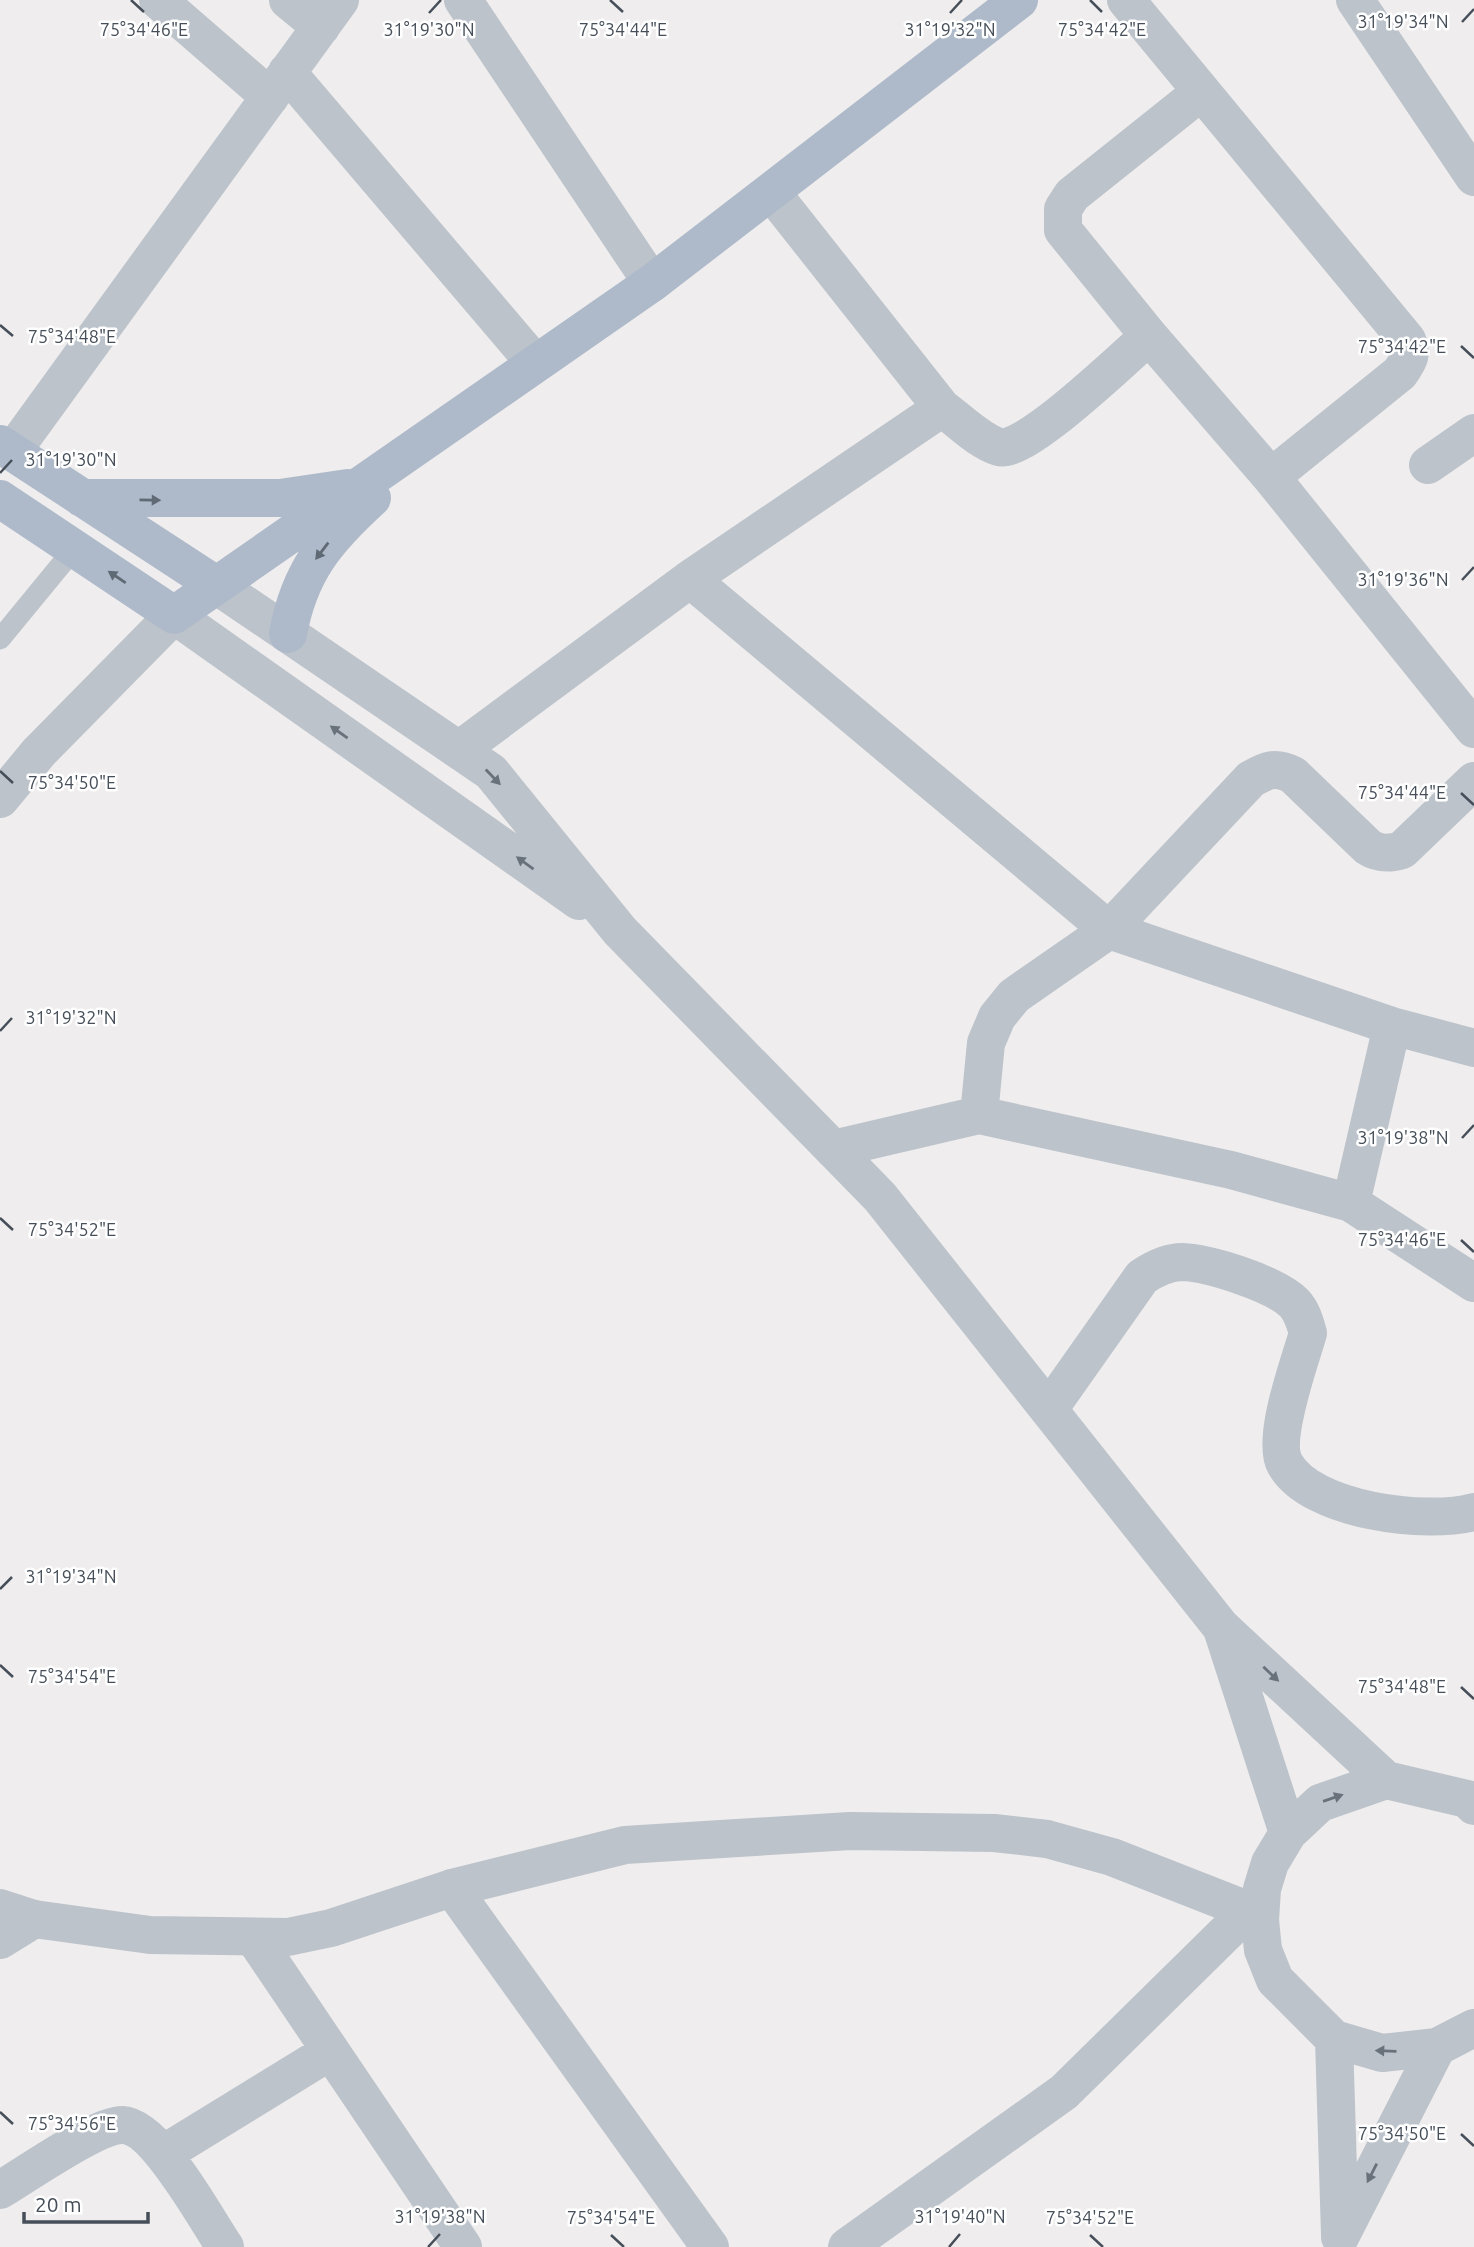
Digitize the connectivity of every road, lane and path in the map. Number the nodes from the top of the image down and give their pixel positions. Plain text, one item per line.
1 (158, 0) edge
2 (288, 0) edge
3 (463, 0) edge
4 (1019, 0) edge
5 (1126, 0) edge
6 (1355, 0) edge
7 (330, 13) edge
8 (279, 85) junction
9 (1200, 92) junction
10 (1474, 177) edge
11 (772, 194) junction
12 (652, 283) junction
13 (1149, 336) junction
14 (534, 363) junction
15 (942, 408) junction
16 (1474, 433) edge
17 (416, 446) junction
18 (6, 448) edge
19 (1428, 465) dead end
20 (1271, 477) junction
21 (356, 487) junction
22 (82, 498) junction
23 (0, 499) edge
24 (74, 549) junction
25 (690, 579) junction
26 (216, 585) junction
27 (174, 615) junction
28 (288, 634) junction
29 (0, 639) edge
30 (1474, 729) edge
31 (459, 750) junction
32 (1474, 781) edge
33 (0, 799) edge
34 (1109, 930) junction
35 (620, 931) junction
36 (1392, 1026) junction
37 (1474, 1048) edge
38 (979, 1115) junction
39 (833, 1149) junction
40 (1351, 1203) junction
41 (1474, 1283) edge
42 (1049, 1409) junction
43 (1474, 1512) edge
44 (1221, 1627) junction
45 (1386, 1780) junction
46 (1474, 1806) edge
47 (1288, 1833) junction
48 (452, 1888) junction
49 (1254, 1913) junction
50 (17, 1914) edge
51 (255, 1939) junction
52 (0, 1940) edge
53 (1474, 2028) edge
54 (1334, 2039) junction
55 (1437, 2047) junction
56 (329, 2052) junction
57 (163, 2154) junction
58 (0, 2190) edge
59 (1340, 2242) edge
60 (707, 2246) edge
61 (225, 2247) edge
62 (463, 2247) edge
63 (847, 2247) edge

1 - 8 street
2 - 7 street
3 - 12 street
4 - 11 main road
5 - 9 street
6 - 10 street
7 - 8 street
8 - 14 street
8 - 18 street
9 - 13 street
9 - 20 street
11 - 12 main road
11 - 15 street
12 - 14 main road
13 - 15 street
13 - 20 street
14 - 17 main road
15 - 25 street
16 - 19 street
17 - 21 main road
17 -> 28 main road
18 - 22 main road
20 - 30 street
22 -> 21 main road
21 - 26 main road
22 - 26 main road
23 - 24 main road
27 -> 24 main road
24 - 29 lane
25 - 31 street
25 - 34 street
26 - 27 main road
26 - 28 street
27 - 33 street
35 -> 27 street
28 - 31 street
31 -> 35 street
32 - 34 street
34 - 36 street
34 - 38 street
35 - 39 street
36 - 37 street
36 - 40 street
38 - 39 street
38 - 40 street
39 - 42 street
40 - 41 street
42 - 43 street
42 - 44 street
44 -> 45 street
44 - 47 street
45 - 46 street
47 -> 45 street
47 - 49 street
48 - 49 street
48 - 51 street
48 - 60 street
49 - 54 street
49 - 63 street
50 - 51 street
50 - 52 street
51 - 56 street
53 - 55 street
55 -> 54 street
54 - 59 street
55 -> 59 street
56 - 57 street
56 - 62 street
57 - 58 street
57 - 61 street

